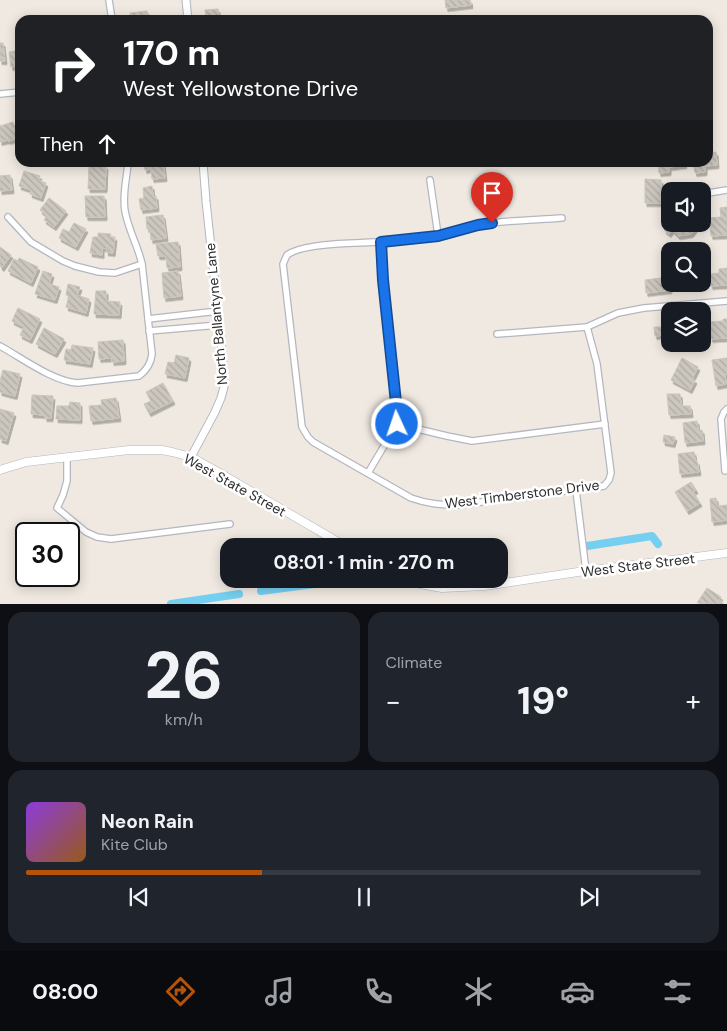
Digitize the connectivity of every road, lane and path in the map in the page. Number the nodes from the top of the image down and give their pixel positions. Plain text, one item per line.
1 (109, 0) edge
2 (186, 0) edge
3 (111, 15) edge
4 (188, 15) edge
5 (15, 92) edge
6 (0, 94) edge
7 (127, 167) edge
8 (203, 167) edge
9 (430, 180) dead end
10 (727, 190) edge
11 (711, 193) edge
12 (8, 218) dead end
13 (562, 218) dead end
14 (438, 236) junction
15 (381, 242) junction
16 (142, 264) junction
17 (727, 301) edge
18 (218, 311) junction
19 (148, 318) junction
20 (219, 325) junction
21 (587, 327) junction
22 (149, 331) junction
23 (497, 334) dead end
24 (0, 346) edge
25 (727, 409) edge
26 (397, 424) junction
27 (605, 424) junction
28 (67, 457) junction
29 (191, 457) junction
30 (0, 470) edge
31 (725, 471) dead end
32 (368, 473) junction
33 (576, 490) junction
34 (230, 524) dead end
35 (332, 538) edge
36 (727, 553) edge
37 (586, 572) junction
38 (508, 583) edge

1 - 3 street
2 - 4 street
5 - 6 street
7 - 16 street
8 - 18 street, North Ballantyne Lane
9 - 14 street
10 - 11 street
12 - 16 street
13 - 14 street
14 - 15 street
15 - 26 street
15 - 32 street, West Timberstone Drive
16 - 19 street
17 - 21 street
18 - 19 street
18 - 20 street, North Ballantyne Lane
19 - 22 street
20 - 22 street
20 - 29 street, North Ballantyne Lane
21 - 23 street
21 - 27 street
22 - 24 street
25 - 31 street
26 - 27 street
26 - 32 street
27 - 33 street, West Timberstone Drive
28 - 29 main road, West State Street
28 - 30 main road, West State Street
28 - 34 street
29 - 35 main road, West State Street
32 - 33 street, West Timberstone Drive
33 - 37 street
36 - 37 main road, West State Street
37 - 38 main road, West State Street

